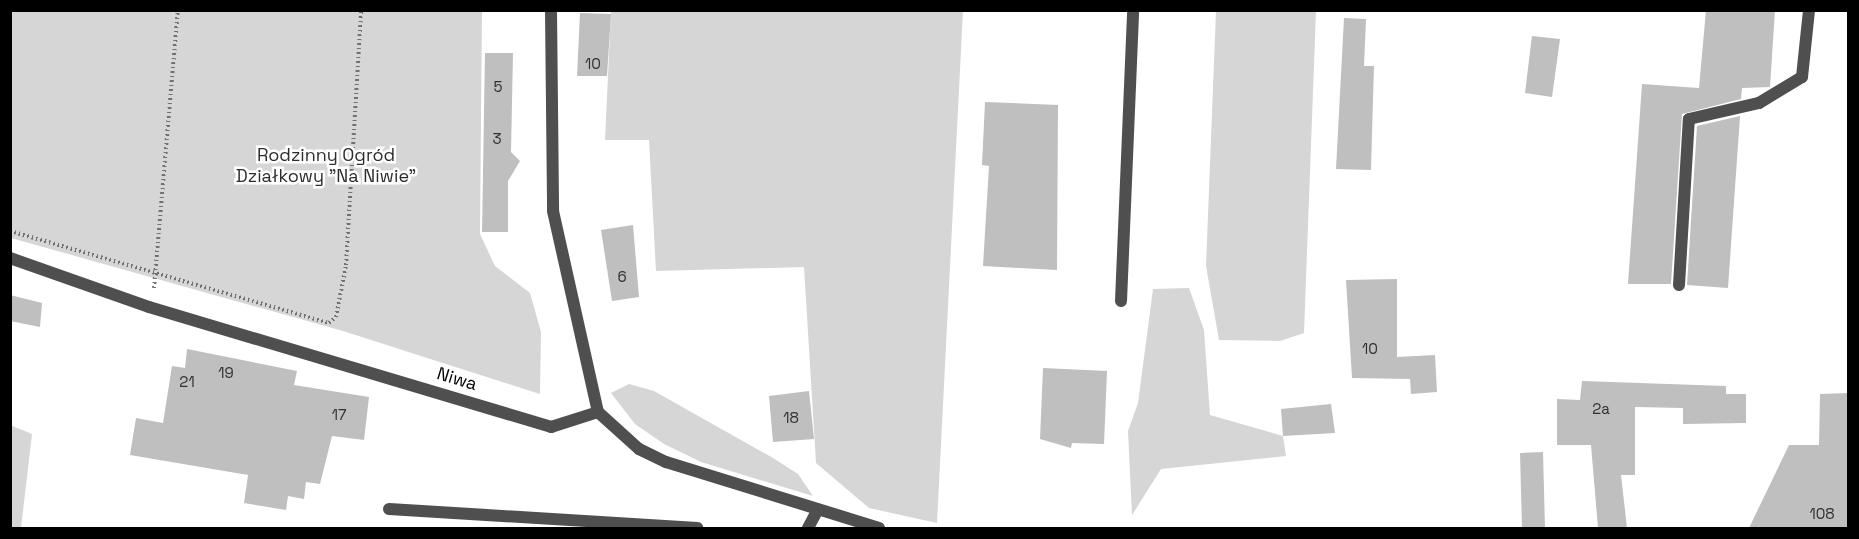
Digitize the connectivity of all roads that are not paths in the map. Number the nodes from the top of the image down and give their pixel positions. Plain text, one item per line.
1 (551, 10) edge
2 (1133, 10) edge
3 (1809, 10) edge
4 (10, 258) edge
5 (1679, 285) dead end
6 (1121, 301) dead end
7 (598, 412) junction
8 (389, 509) dead end
9 (818, 509) junction
10 (697, 528) edge
11 (808, 528) edge
12 (879, 528) edge

1 - 7 street
2 - 6 street
3 - 5 street
4 - 7 street, Niwa
7 - 9 street
8 - 10 street
9 - 11 street
9 - 12 street

